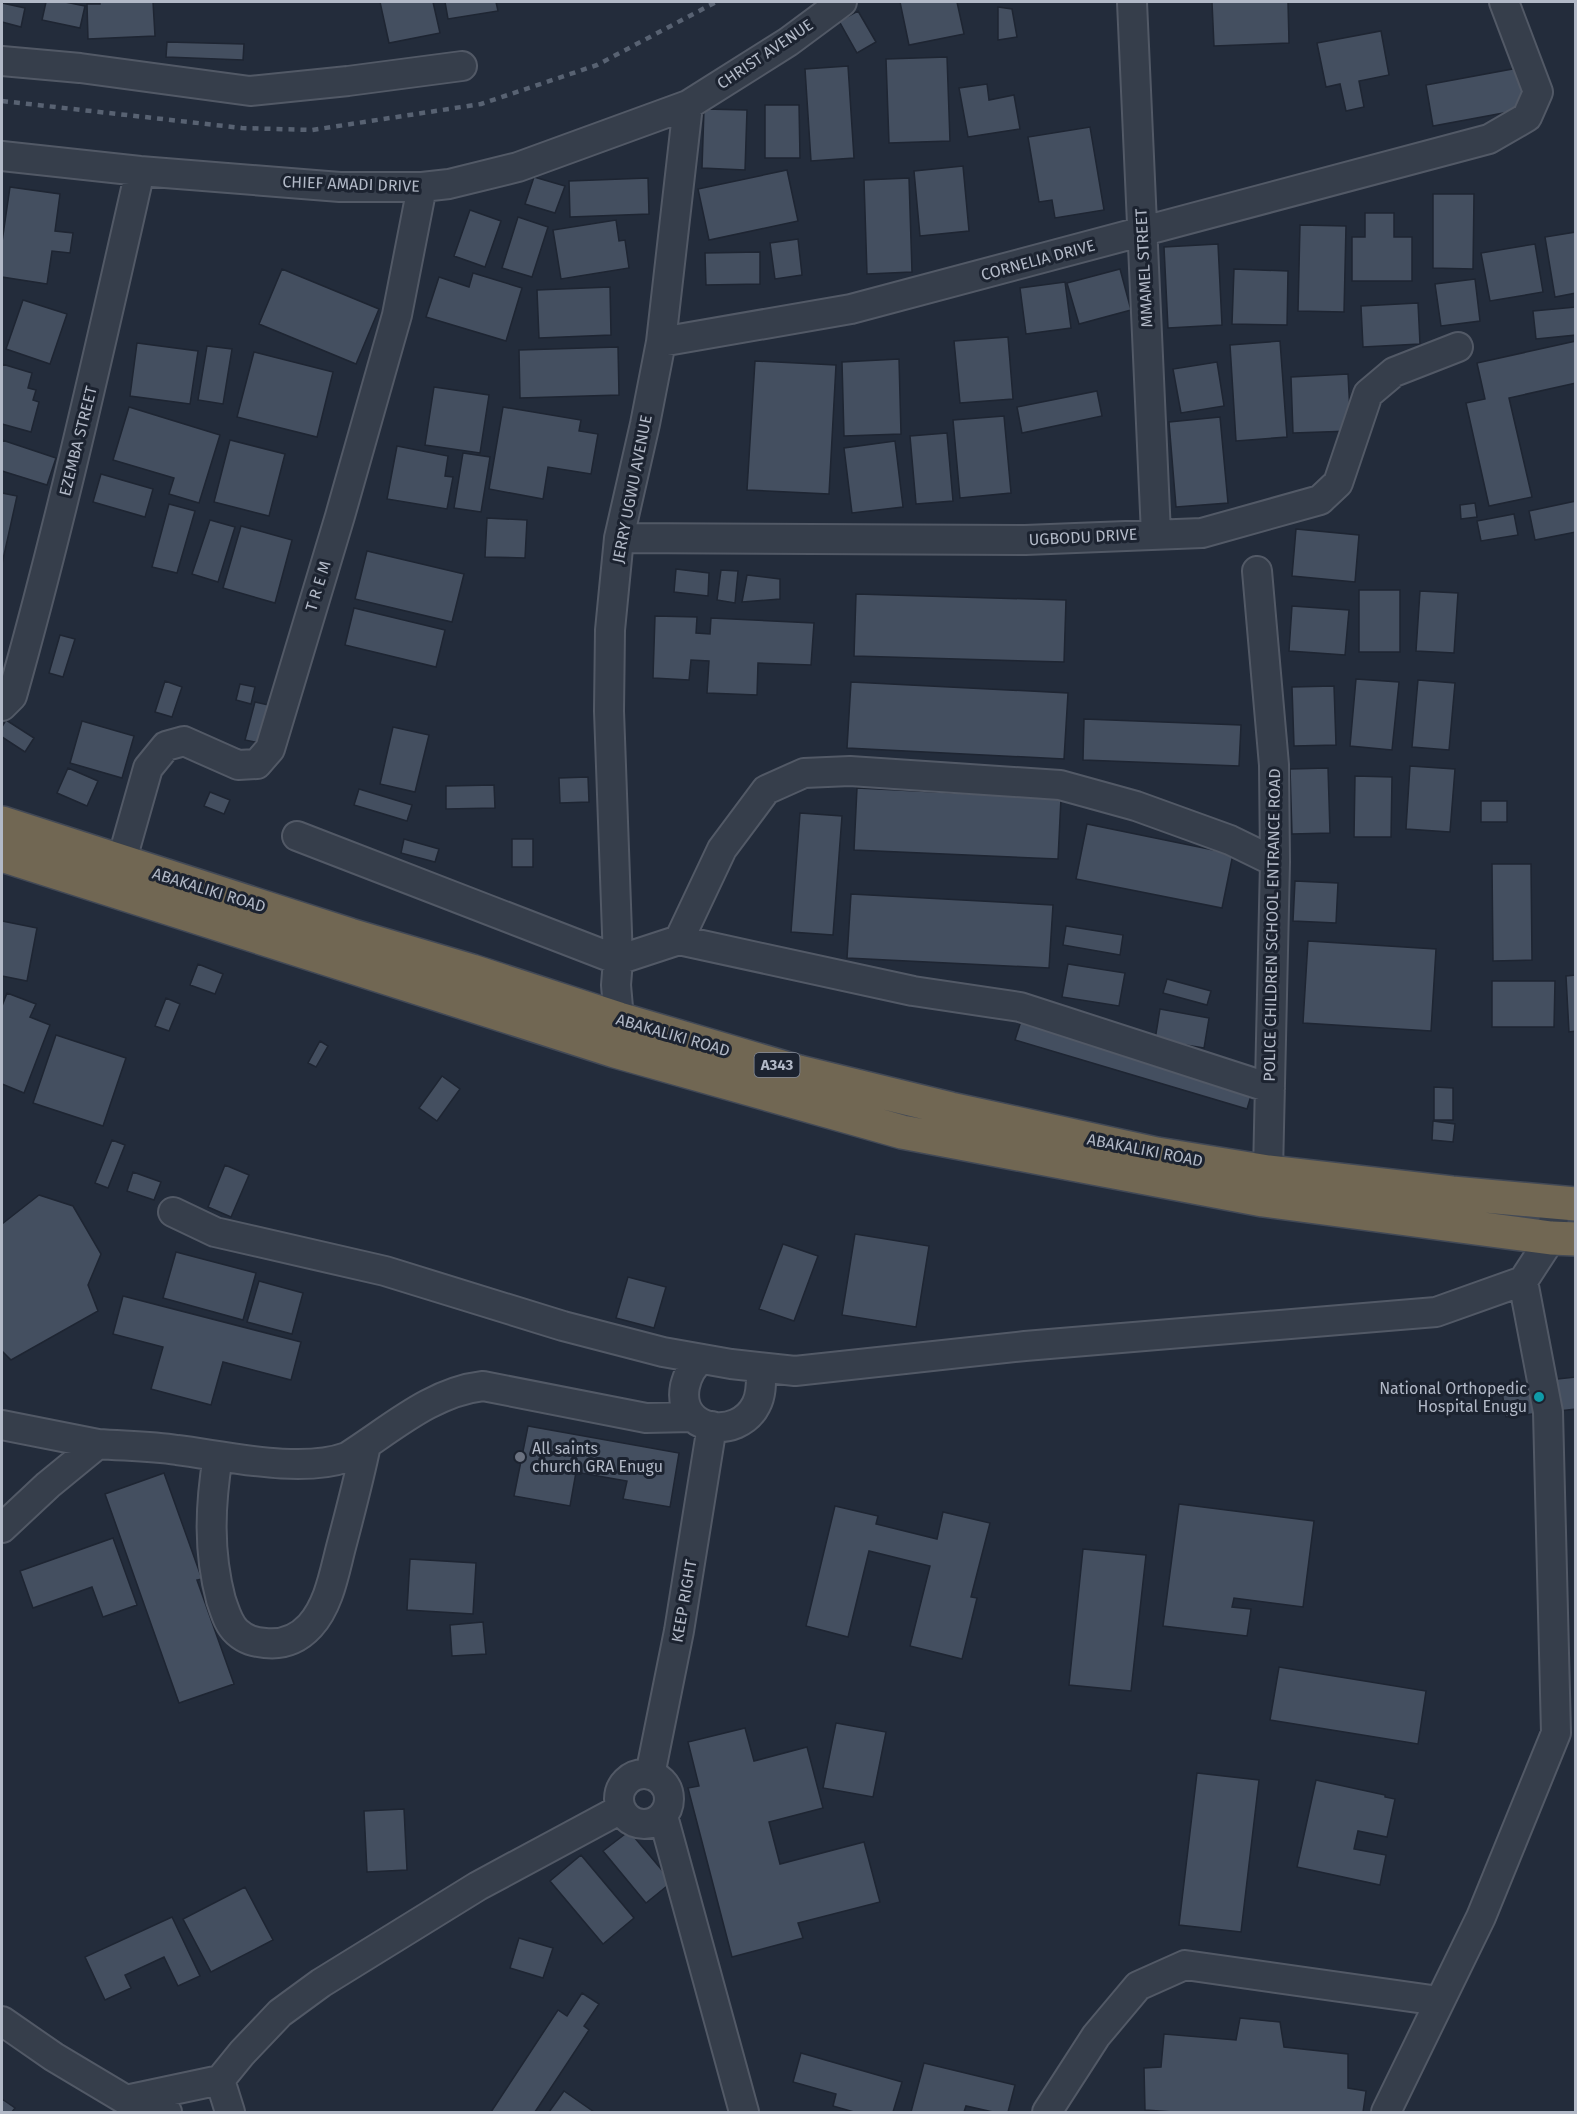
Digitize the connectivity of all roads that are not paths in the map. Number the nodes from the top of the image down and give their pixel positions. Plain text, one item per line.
1 (842, 2) edge
2 (1132, 2) edge
3 (1504, 2) edge
4 (2, 61) edge
5 (462, 66) dead end
6 (688, 105) junction
7 (2, 156) edge
8 (140, 171) junction
9 (422, 187) junction
10 (1142, 232) junction
11 (661, 342) junction
12 (1458, 347) dead end
13 (1156, 534) junction
14 (619, 538) junction
15 (1257, 571) dead end
16 (2, 706) edge
17 (2, 823) edge
18 (297, 836) dead end
19 (2, 855) edge
20 (1275, 862) junction
21 (121, 863) junction
22 (679, 940) junction
23 (618, 960) junction
24 (619, 1019) junction
25 (1270, 1088) junction
26 (1268, 1172) junction
27 (1566, 1203) edge
28 (173, 1212) dead end
29 (1563, 1239) edge
30 (1523, 1281) junction
31 (701, 1359) junction
32 (761, 1368) junction
33 (702, 1422) junction
34 (2, 1425) edge
35 (98, 1444) junction
36 (366, 1445) junction
37 (218, 1456) junction
38 (2, 1528) edge
39 (650, 1775) junction
40 (621, 1809) junction
41 (663, 1816) junction
42 (1439, 2001) junction
43 (2, 2021) edge
44 (220, 2080) junction
45 (126, 2100) junction
46 (167, 2112) edge
47 (230, 2112) edge
48 (744, 2112) edge
49 (1047, 2112) edge
50 (1386, 2112) edge

1 - 6 street, CHRIST AVENUE
2 - 10 street, MMAMEL STREET
3 - 10 street, CORNELIA DRIVE
4 - 5 street
6 - 9 street, CHIEF AMADI DRIVE
6 - 11 street, JERRY UGWU AVENUE
7 - 8 street, CHIEF AMADI DRIVE
8 - 9 street, CHIEF AMADI DRIVE
8 - 16 street, EZEMBA STREET
9 - 21 street, T R E M
10 - 11 street, CORNELIA DRIVE
10 - 13 street, MMAMEL STREET
11 - 14 street, JERRY UGWU AVENUE
12 - 13 street, UGBODU DRIVE
13 - 14 street, UGBODU DRIVE
14 - 23 street, JERRY UGWU AVENUE
15 - 20 street, POLICE CHILDREN SCHOOL ENTRANCE ROAD
17 - 21 highway, ABAKALIKI ROAD / A343
18 - 23 street
19 - 29 highway, ABAKALIKI ROAD / A343
20 - 22 street
20 - 25 street, POLICE CHILDREN SCHOOL ENTRANCE ROAD
21 - 24 highway, ABAKALIKI ROAD / A343
22 - 23 street
22 - 25 street
23 - 24 street, JERRY UGWU AVENUE
24 - 26 highway, ABAKALIKI ROAD / A343
25 - 26 street, POLICE CHILDREN SCHOOL ENTRANCE ROAD
26 - 27 highway, ABAKALIKI ROAD / A343
27 - 29 street
28 - 31 street
29 - 30 street
30 - 32 street
30 - 42 street
31 - 32 street
31 - 33 street
32 - 33 street
33 - 36 street
33 - 39 street, KEEP RIGHT
34 - 35 street
35 - 37 street
35 - 38 street
36 - 37 street
36 - 37 street
39 - 40 street
39 - 41 street
40 - 41 street
40 - 44 street
41 - 48 street
42 - 49 street
42 - 50 street
43 - 45 street
44 - 45 street
44 - 47 street
45 - 46 street

